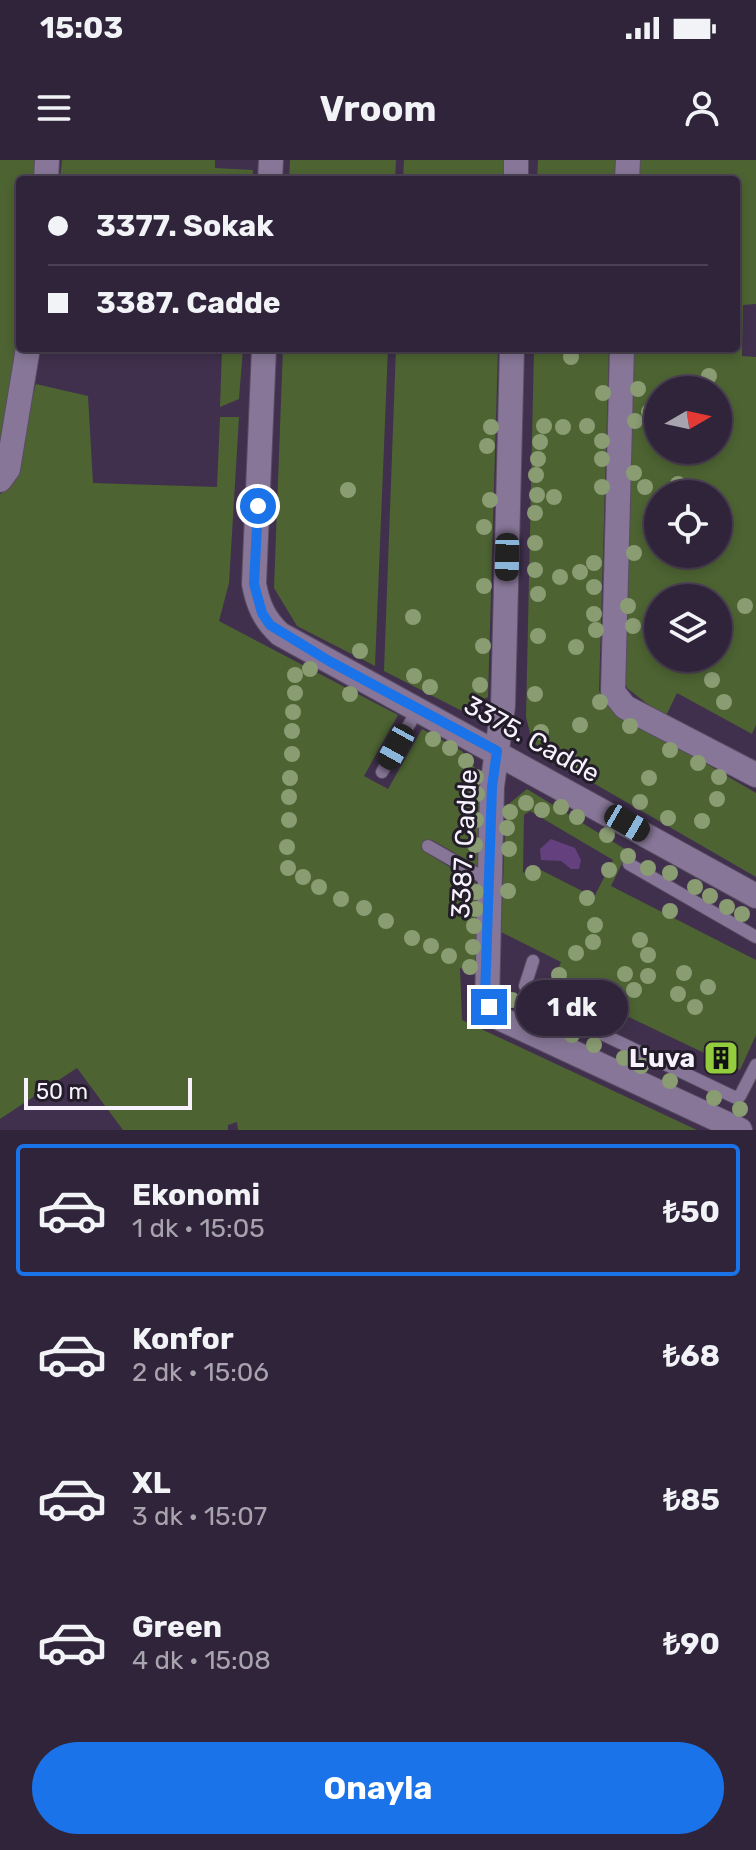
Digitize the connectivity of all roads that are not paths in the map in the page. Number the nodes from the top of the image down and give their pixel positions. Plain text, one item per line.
1 (27, 352) edge
2 (264, 352) edge
3 (512, 352) edge
4 (622, 352) edge
5 (0, 480) edge
6 (418, 709) junction
7 (497, 751) junction
8 (755, 771) edge
9 (382, 772) dead end
10 (428, 846) dead end
11 (629, 864) dead end
12 (489, 881) junction
13 (756, 896) edge
14 (756, 937) edge
15 (533, 961) dead end
16 (756, 1065) edge
17 (740, 1130) edge

1 - 5 street
2 - 6 street, 3375. Cadde
3 - 7 street, 3387. Cadde
4 - 8 street
6 - 7 street, 3375. Cadde
6 - 9 lane
7 - 12 street, 3387. Cadde
7 - 13 street, 3375. Cadde
10 - 12 lane
11 - 14 lane
12 - 17 street, 3387. Cadde
15 - 16 lane

